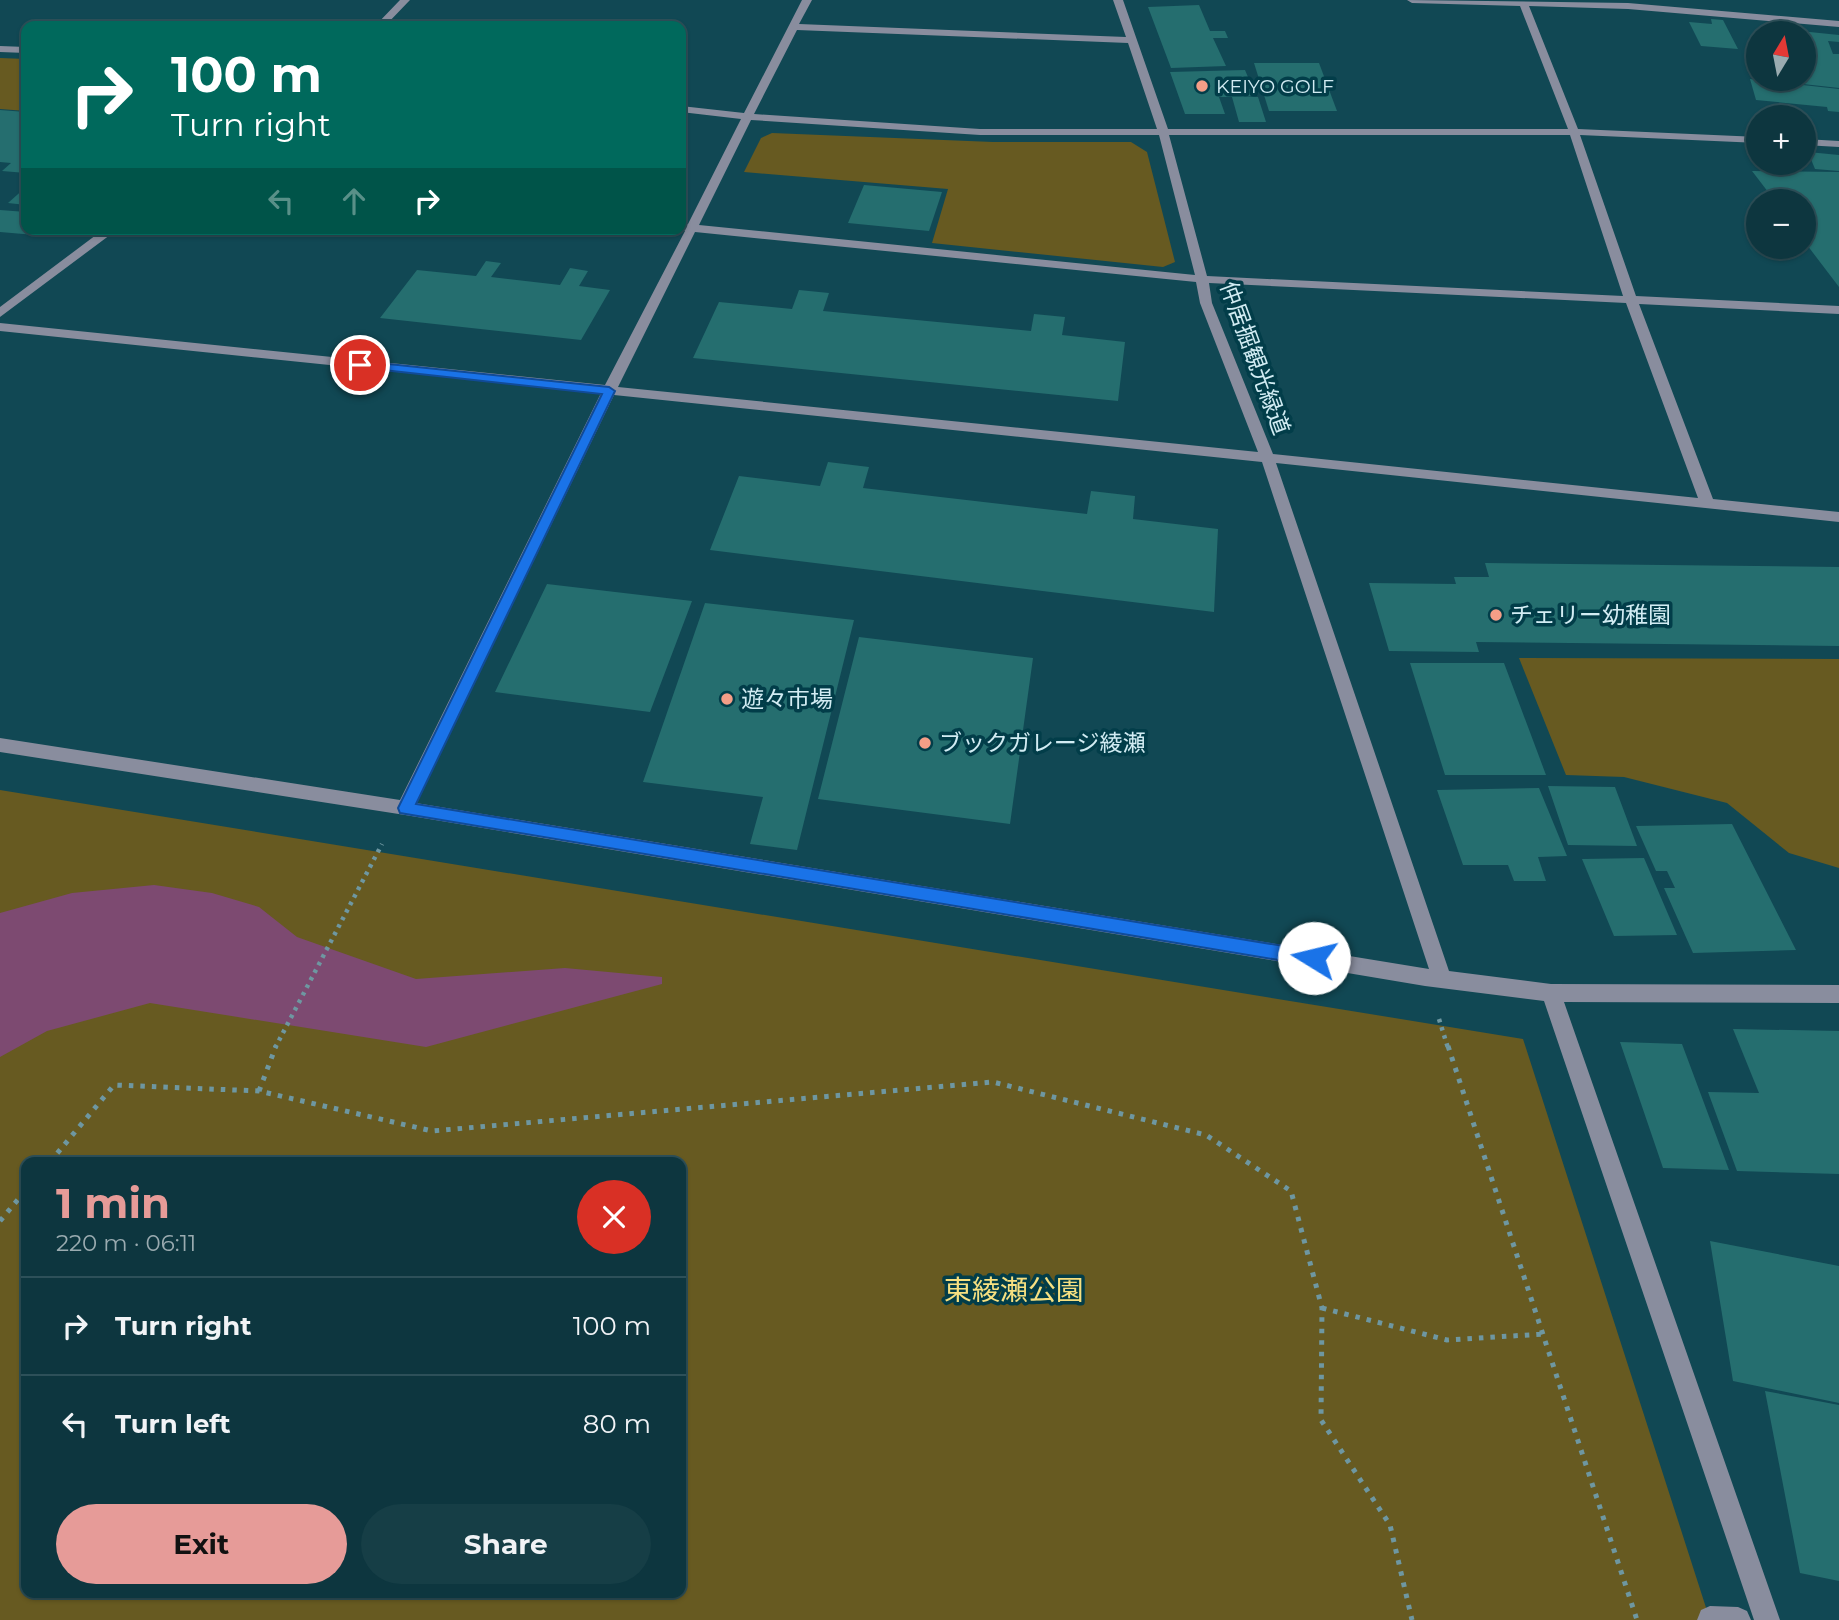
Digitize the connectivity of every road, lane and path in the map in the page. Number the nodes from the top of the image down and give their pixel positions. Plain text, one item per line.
1 (405, 0) edge
2 (807, 0) edge
3 (1118, 0) edge
4 (1412, 0) edge
5 (1523, 2) edge
6 (385, 21) edge
7 (1839, 24) edge
8 (793, 27) junction
9 (1131, 40) junction
10 (0, 49) edge
11 (21, 50) edge
12 (686, 110) edge
13 (749, 117) junction
14 (1163, 131) junction
15 (1574, 132) junction
16 (1746, 139) edge
17 (1816, 143) edge
18 (1839, 144) edge
19 (687, 228) edge
20 (104, 235) edge
21 (684, 235) edge
22 (1202, 279) junction
23 (1631, 300) junction
24 (1839, 310) edge
25 (0, 313) edge
26 (0, 327) edge
27 (609, 391) junction
28 (1268, 459) junction
29 (1708, 505) junction
30 (1839, 517) edge
31 (0, 745) edge
32 (405, 808) junction
33 (386, 836) dead end
34 (1441, 977) junction
35 (1551, 993) junction
36 (1839, 994) edge
37 (1436, 1012) dead end
38 (259, 1090) junction
39 (54, 1157) edge
40 (21, 1196) edge
41 (0, 1221) edge
42 (1322, 1308) junction
43 (1544, 1334) junction
44 (1710, 1619) edge
45 (1412, 1620) edge
46 (1637, 1620) edge
47 (1738, 1620) edge
48 (1767, 1620) edge

1 - 6 street
2 - 8 street
3 - 9 street
4 - 5 street
5 - 7 street
5 - 15 street
8 - 9 street
8 - 13 street
9 - 14 street
10 - 11 street
12 - 13 street
13 - 14 street
13 - 19 street
14 - 15 street
14 - 22 street
15 - 16 street
15 - 23 street
17 - 18 street
19 - 22 street
20 - 25 street
21 - 27 street
22 - 23 street, 仲居掘観光緑道
22 - 28 street, 仲居掘観光緑道
23 - 24 street, 仲居掘観光緑道
23 - 29 street
26 - 27 street
27 - 28 street
27 - 32 street
28 - 29 street
28 - 34 street, 仲居掘観光緑道
29 - 30 street
31 - 32 street
32 - 34 street
33 - 38 path
34 - 35 street
35 - 36 street
35 - 48 street
37 - 43 path
38 - 39 path
38 - 42 path
40 - 41 path
42 - 43 path
42 - 45 path
43 - 46 path
44 - 47 street

